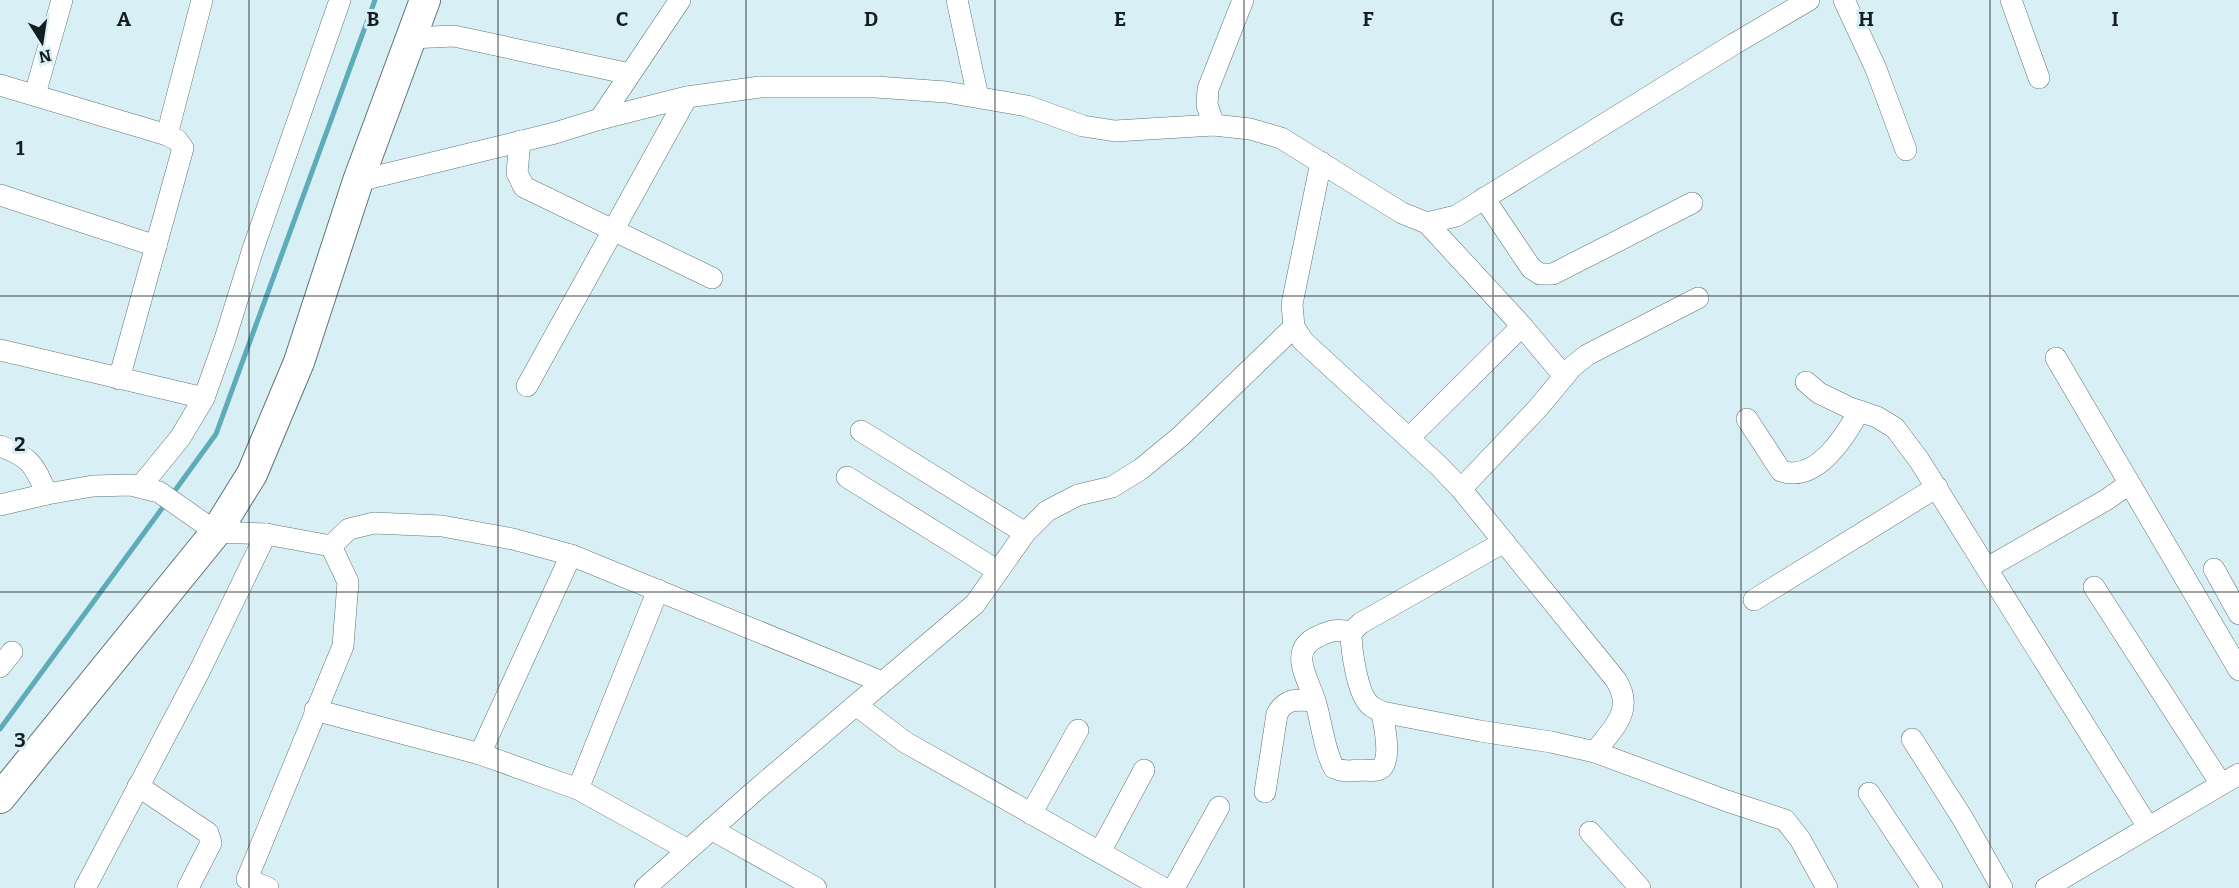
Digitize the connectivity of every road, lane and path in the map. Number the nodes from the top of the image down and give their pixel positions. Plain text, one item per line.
1 (62, 0) edge
2 (202, 0) edge
3 (340, 0) edge
4 (425, 0) edge
5 (680, 0) edge
6 (957, 0) edge
7 (1243, 0) edge
8 (1809, 0) edge
9 (1844, 0) edge
10 (2011, 0) edge
11 (410, 38) junction
12 (630, 74) junction
13 (2039, 78) dead end
14 (0, 85) edge
15 (34, 94) junction
16 (687, 97) junction
17 (978, 97) junction
18 (600, 119) junction
19 (1214, 125) junction
20 (167, 135) junction
21 (520, 141) junction
22 (1906, 150) dead end
23 (1321, 162) junction
24 (358, 181) junction
25 (0, 195) edge
26 (1484, 198) junction
27 (1692, 203) dead end
28 (1427, 223) junction
29 (614, 229) junction
30 (156, 246) junction
31 (712, 278) dead end
32 (1698, 298) dead end
33 (1521, 326) junction
34 (1294, 327) junction
35 (0, 351) edge
36 (2056, 358) dead end
37 (1564, 376) junction
38 (119, 379) junction
39 (1806, 382) dead end
40 (527, 386) dead end
41 (204, 398) junction
42 (1858, 411) junction
43 (1747, 418) dead end
44 (861, 431) dead end
45 (1409, 438) junction
46 (0, 446) edge
47 (847, 477) dead end
48 (2129, 484) junction
49 (1936, 487) junction
50 (149, 490) junction
51 (1465, 493) junction
52 (47, 494) junction
53 (0, 505) edge
54 (212, 529) junction
55 (1025, 533) junction
56 (266, 534) junction
57 (1504, 542) junction
58 (331, 546) junction
59 (571, 555) junction
60 (1987, 568) junction
61 (2214, 569) dead end
62 (998, 572) junction
63 (2094, 586) dead end
64 (658, 590) junction
65 (1754, 600) dead end
66 (2239, 614) edge
67 (1351, 632) junction
68 (2239, 670) edge
69 (882, 682) junction
70 (1315, 701) junction
71 (856, 705) junction
72 (315, 710) junction
73 (1382, 712) junction
74 (1078, 730) dead end
75 (1912, 739) dead end
76 (1595, 752) junction
77 (480, 754) junction
78 (1144, 770) dead end
79 (2239, 774) edge
80 (2221, 784) junction
81 (138, 786) junction
82 (578, 789) junction
83 (1265, 792) dead end
84 (1869, 793) dead end
85 (0, 798) edge
86 (1218, 807) dead end
87 (1031, 814) junction
88 (2148, 828) junction
89 (711, 829) junction
90 (1590, 832) dead end
91 (688, 850) junction
92 (1100, 852) junction
93 (245, 884) edge
94 (659, 884) edge
95 (85, 888) edge
96 (188, 888) edge
97 (268, 888) edge
98 (816, 888) edge
99 (1164, 888) edge
100 (1174, 888) edge
101 (1640, 888) edge
102 (1827, 888) edge
103 (1932, 888) edge
104 (2002, 888) edge
105 (2046, 888) edge

1 - 15 street
2 - 20 street
3 - 41 street
4 - 11 street
5 - 12 street
6 - 17 street
7 - 19 street
8 - 26 street
9 - 22 street
10 - 13 street
11 - 12 street
11 - 24 street
12 - 18 street
14 - 15 street
15 - 20 street
16 - 17 street
16 - 18 street
16 - 29 street
17 - 19 street
18 - 21 street
19 - 23 street
20 - 30 street
21 - 24 street
21 - 29 street
23 - 28 street
23 - 34 street
24 - 54 street
25 - 30 street
26 - 27 street
26 - 28 street
28 - 33 street
29 - 31 street
29 - 40 street
30 - 38 street
32 - 37 street
33 - 37 street
33 - 45 street
34 - 45 street
34 - 55 street
35 - 38 street
36 - 48 street
37 - 51 street
38 - 41 street
39 - 42 street
41 - 50 street
42 - 43 street
42 - 49 street
44 - 55 street
45 - 51 street
46 - 52 street
47 - 62 street
48 - 60 street
48 - 68 street
49 - 60 street
49 - 65 street
50 - 52 street
50 - 54 street
51 - 57 street
52 - 53 street
54 - 56 street
54 - 85 street
55 - 62 street
56 - 58 street
56 - 81 street
57 - 67 street
57 - 76 street
58 - 59 street
58 - 72 street
59 - 64 street
59 - 77 street
60 - 88 street
61 - 66 street
62 - 69 street
63 - 80 street
64 - 69 street
64 - 82 street
67 - 70 street
67 - 73 street
69 - 71 street
70 - 73 street
70 - 83 street
71 - 87 street
71 - 89 street
72 - 77 street
72 - 93 street
73 - 76 street
74 - 87 street
75 - 104 street
76 - 102 street
77 - 82 street
78 - 92 street
79 - 80 street
80 - 88 street
81 - 95 street
81 - 96 street
82 - 91 street
84 - 103 street
86 - 100 street
87 - 92 street
88 - 105 street
89 - 91 street
89 - 98 street
90 - 101 street
91 - 94 street
92 - 99 street
93 - 97 street

